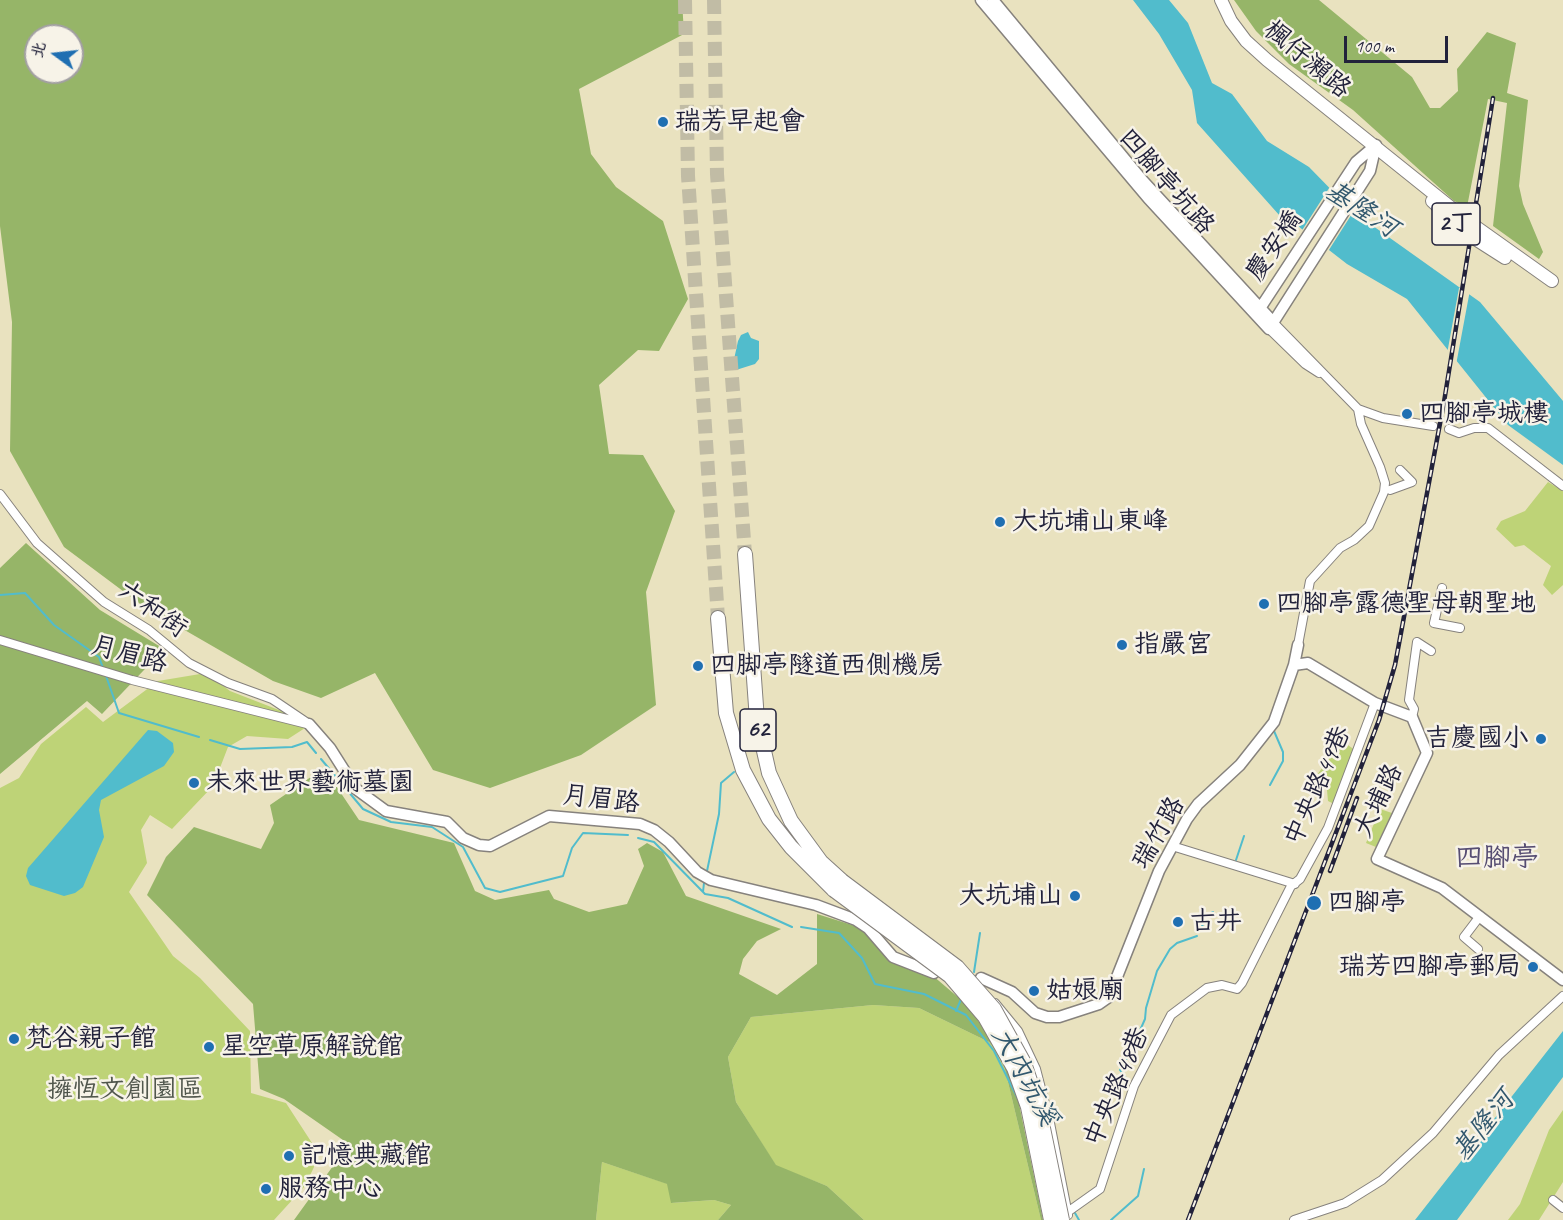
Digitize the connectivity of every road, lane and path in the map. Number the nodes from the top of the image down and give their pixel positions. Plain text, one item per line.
1 (981, 0) edge
2 (993, 0) edge
3 (1221, 0) edge
4 (1376, 145) junction
5 (1558, 283) edge
6 (1258, 312) junction
7 (1272, 326) junction
8 (1358, 409) junction
9 (1432, 426) tunnel mouth
10 (1449, 429) tunnel mouth
11 (1400, 470) dead end
12 (1563, 486) edge
13 (1390, 490) dead end
14 (0, 494) edge
15 (745, 554) tunnel mouth
16 (1442, 588) dead end
17 (718, 618) tunnel mouth
18 (1460, 628) dead end
19 (0, 640) edge
20 (1298, 645) junction
21 (1431, 651) dead end
22 (1308, 663) junction
23 (1294, 665) junction
24 (1379, 705) junction
25 (1412, 717) junction
26 (309, 724) junction
27 (1172, 846) junction
28 (1295, 884) junction
29 (838, 885) junction
30 (1480, 916) junction
31 (1478, 949) dead end
32 (934, 973) dead end
33 (976, 978) joint
34 (1563, 981) edge
35 (1563, 996) edge
36 (1553, 1200) dead end
37 (1563, 1208) edge
38 (1066, 1217) edge
39 (1051, 1220) edge
40 (1294, 1220) edge

1 - 6 street, 四腳亭坑路
2 - 6 street, 四腳亭坑路
3 - 4 main road, 楓仔瀨路 / 2丁
4 - 5 main road, 楓仔瀨路 / 2丁
4 - 6 street, 慶安橋
4 - 7 street, 慶安橋
6 - 7 street, 四腳亭坑路
7 - 8 street, 四腳亭坑路
8 - 9 street
8 - 20 street, 瑞竹路
10 - 12 street
11 - 13 street
14 - 26 street, 六和街
15 - 29 highway, 62
16 - 18 street
17 - 29 highway, 62
19 - 26 street, 月眉路
20 - 22 street
20 - 23 street, 瑞竹路
21 - 25 street
22 - 23 street
22 - 24 street
23 - 27 street, 瑞竹路
24 - 25 street
24 - 28 street, 中央路49巷
25 - 30 street, 大埔路
26 - 32 street, 月眉路
27 - 28 street
27 - 33 street, 瑞竹路
28 - 38 street, 中央路48巷
29 - 38 highway, 62, bridge
29 - 39 highway, 62, bridge
30 - 31 street
30 - 34 street, 大埔路
33 - 38 street
35 - 40 street
36 - 37 street

